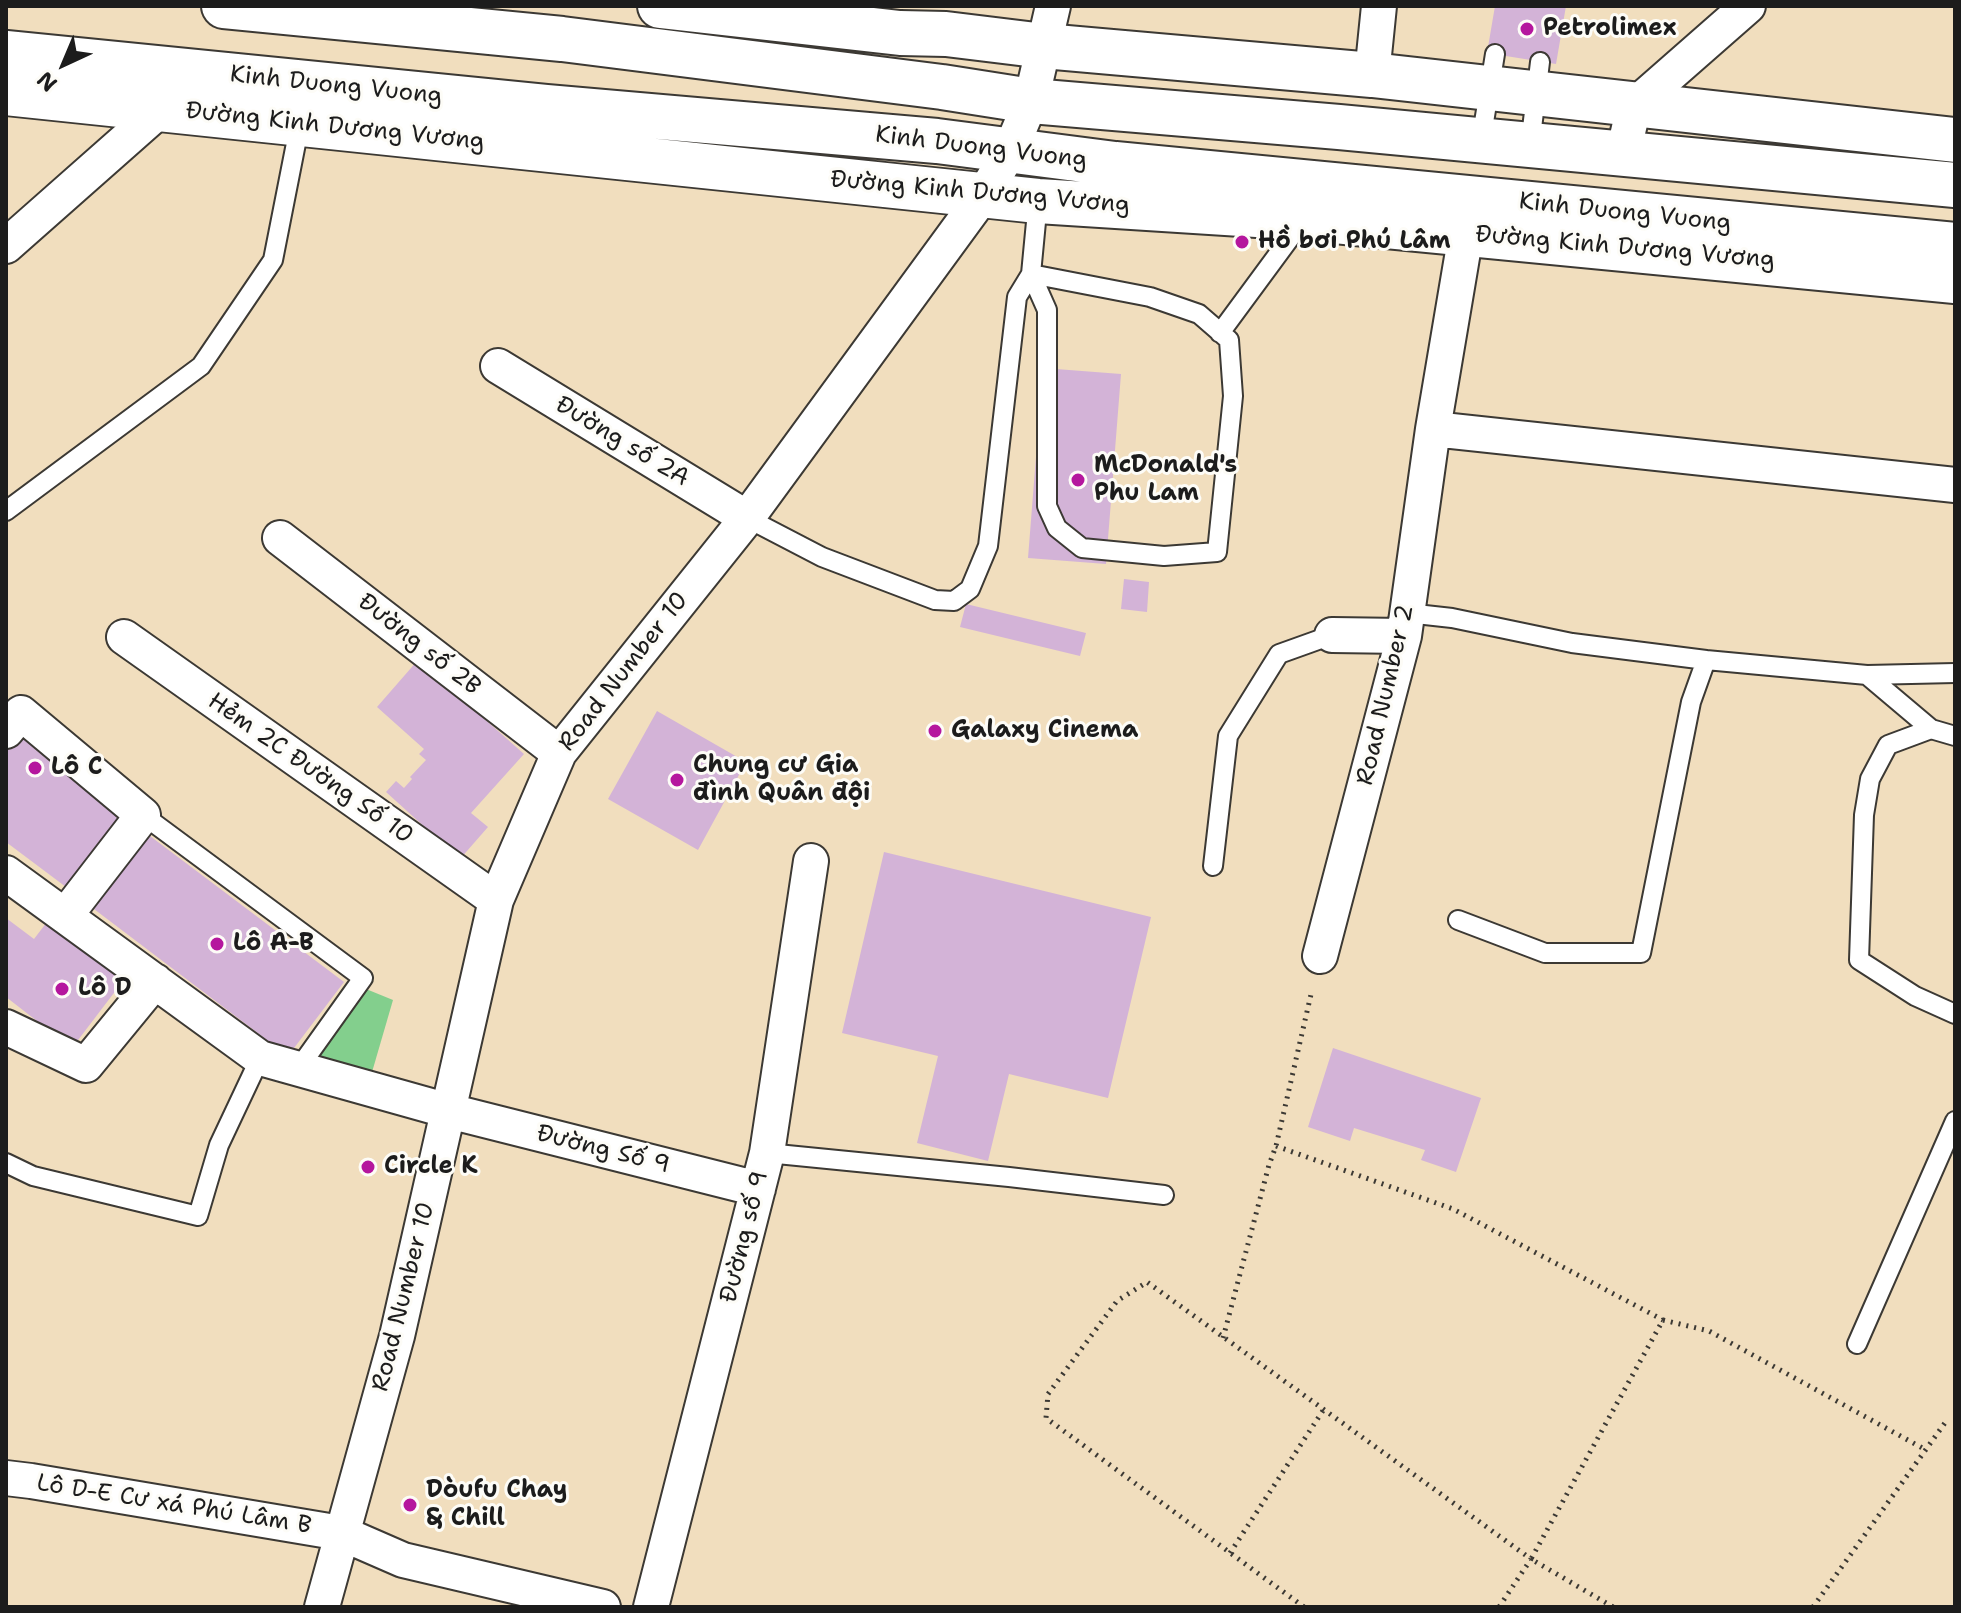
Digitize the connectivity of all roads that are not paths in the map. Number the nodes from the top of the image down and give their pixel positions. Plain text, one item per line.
1 (224, 6) edge
2 (660, 6) edge
3 (1379, 6) edge
4 (1748, 6) edge
5 (1049, 26) edge
6 (6, 53) edge
7 (1492, 71) junction
8 (1372, 75) junction
9 (1538, 78) junction
10 (6, 93) edge
11 (1031, 101) junction
12 (1634, 106) junction
13 (161, 109) junction
14 (300, 123) junction
15 (1955, 140) edge
16 (1481, 141) junction
17 (1530, 145) junction
18 (1010, 151) junction
19 (1623, 154) junction
20 (1955, 185) edge
21 (984, 194) junction
22 (1038, 201) junction
23 (1469, 216) junction
24 (1304, 218) junction
25 (1955, 245) edge
26 (6, 246) edge
27 (1031, 274) junction
28 (1955, 281) edge
29 (1220, 333) junction
30 (498, 366) dead end
31 (1433, 429) junction
32 (1955, 485) edge
33 (6, 511) edge
34 (747, 518) junction
35 (280, 538) dead end
36 (1406, 625) junction
37 (1332, 635) joint
38 (124, 637) dead end
39 (1706, 660) junction
40 (1955, 673) edge
41 (1867, 675) junction
42 (1931, 729) junction
43 (6, 731) edge
44 (1955, 736) edge
45 (559, 753) junction
46 (143, 815) junction
47 (811, 861) dead end
48 (1213, 866) dead end
49 (6, 873) edge
50 (496, 900) junction
51 (65, 916) junction
52 (1458, 920) dead end
53 (1320, 956) road end
54 (155, 981) junction
55 (1955, 1014) edge
56 (6, 1027) edge
57 (260, 1058) junction
58 (298, 1069) junction
59 (449, 1111) junction
60 (1955, 1121) edge
61 (767, 1153) junction
62 (6, 1163) edge
63 (758, 1189) junction
64 (1164, 1195) dead end
65 (1857, 1344) dead end
66 (6, 1478) edge
67 (341, 1533) junction
68 (322, 1607) edge
69 (603, 1607) edge
70 (651, 1607) edge

1 - 11 main road
2 - 5 main road
3 - 8 street
4 - 12 street
5 - 8 main road
5 - 11 street, Road Number 10
6 - 18 main road, Kinh Duong Vuong
7 - 8 main road
7 - 9 main road
7 - 16 lane
9 - 12 main road
9 - 17 lane
10 - 13 main road, Đường Kinh Dương Vương
11 - 16 main road
11 - 18 street, Road Number 10
12 - 15 main road
12 - 19 street
13 - 14 main road, Đường Kinh Dương Vương
13 - 26 street
14 - 21 main road, Đường Kinh Dương Vương
14 - 33 lane
16 - 17 main road
17 - 19 main road
18 - 21 street, Road Number 10
18 - 23 main road, Kinh Duong Vuong
19 - 20 main road
21 - 22 main road, Đường Kinh Dương Vương
21 - 34 street, Road Number 10
22 - 24 main road, Đường Kinh Dương Vương
22 - 27 lane
23 - 24 main road, Đường Kinh Dương Vương
23 - 25 main road, Kinh Duong Vuong
23 - 28 main road, Đường Kinh Dương Vương
23 - 31 street, Road Number 2
24 - 29 lane
27 - 29 lane
27 - 29 lane
27 - 34 lane
30 - 34 street, Đường số 2A
31 - 32 street
31 - 36 street, Road Number 2
34 - 45 street, Road Number 10
35 - 45 street, Đường số 2B
36 - 37 street
36 - 39 lane
36 - 53 street, Road Number 2
37 - 48 lane
38 - 50 street, Hẻm 2C Đường Số 10
39 - 41 lane
39 - 52 lane
40 - 41 lane
41 - 42 lane
42 - 44 lane
42 - 55 lane
43 - 46 street
45 - 50 street, Road Number 10
46 - 51 street
46 - 58 lane
47 - 61 street, Đường số 9
49 - 51 street
50 - 59 street, Road Number 10
51 - 54 street
54 - 56 street
54 - 57 street
57 - 58 street, Đường Số 9
57 - 62 lane
58 - 59 street, Đường Số 9
59 - 63 street, Đường Số 9
59 - 67 street, Road Number 10
60 - 65 lane
61 - 63 street, Đường số 9
61 - 64 lane
63 - 70 street, Đường số 9
66 - 67 street, Lô D-E Cư xá Phú Lâm B
67 - 68 street, Road Number 10
67 - 69 street, Lô D-E Cư xá Phú Lâm B

